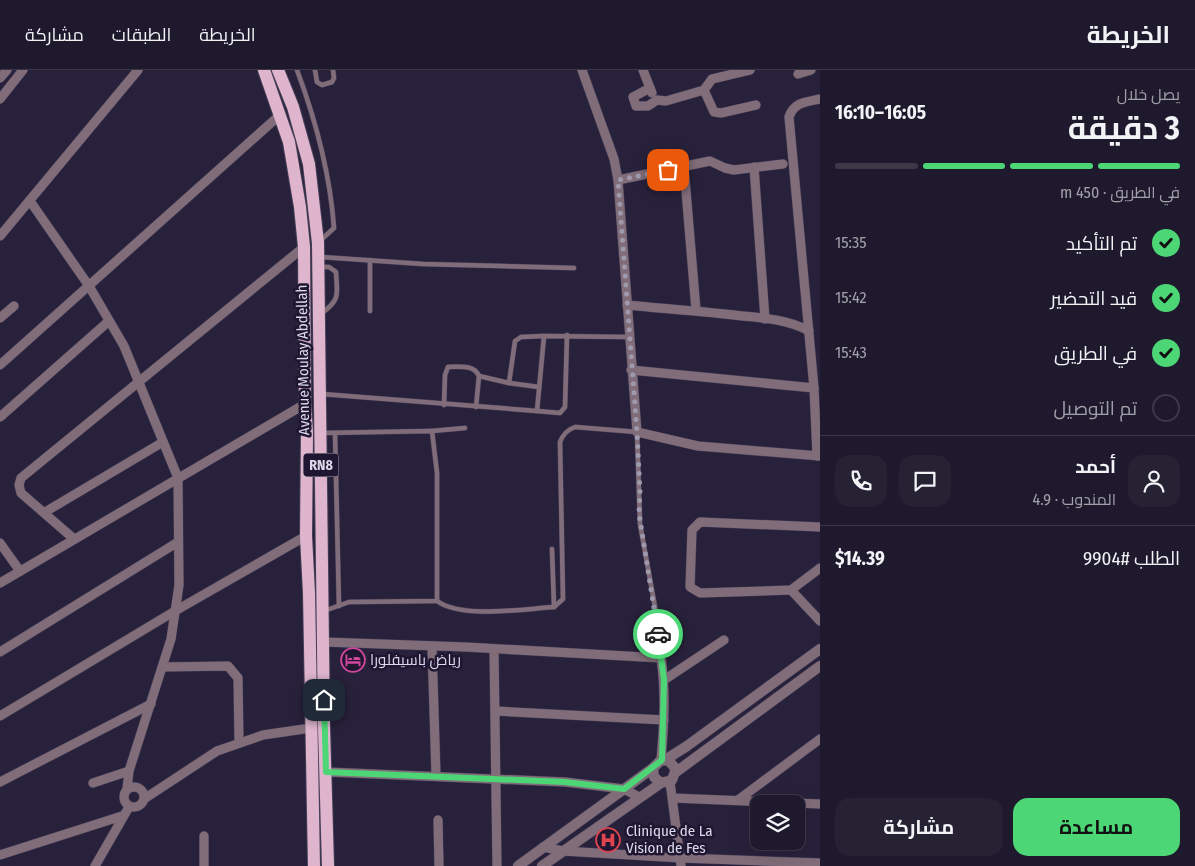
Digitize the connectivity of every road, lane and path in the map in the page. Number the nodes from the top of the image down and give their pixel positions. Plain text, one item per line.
1 (6, 70) edge
2 (23, 70) edge
3 (138, 70) edge
4 (264, 70) edge
5 (278, 70) edge
6 (297, 70) edge
7 (315, 70) edge
8 (333, 70) edge
9 (582, 70) edge
10 (643, 70) edge
11 (708, 70) edge
12 (750, 70) edge
13 (811, 70) edge
14 (798, 74) dead end
15 (0, 78) edge
16 (712, 79) junction
17 (650, 88) junction
18 (704, 90) junction
19 (0, 99) edge
20 (820, 99) edge
21 (657, 100) junction
22 (756, 105) dead end
23 (281, 114) junction
24 (783, 164) dead end
25 (684, 166) junction
26 (754, 166) junction
27 (618, 180) junction
28 (30, 200) junction
29 (0, 236) edge
30 (318, 243) junction
31 (304, 247) junction
32 (370, 260) junction
33 (318, 262) junction
34 (574, 268) dead end
35 (89, 286) junction
36 (627, 305) junction
37 (14, 306) dead end
38 (696, 310) junction
39 (370, 311) dead end
40 (318, 315) junction
41 (0, 318) edge
42 (765, 318) junction
43 (109, 321) junction
44 (809, 331) junction
45 (544, 336) junction
46 (568, 336) junction
47 (629, 337) junction
48 (0, 365) edge
49 (631, 370) junction
50 (479, 376) junction
51 (139, 381) junction
52 (509, 384) junction
53 (539, 387) junction
54 (814, 388) junction
55 (320, 394) junction
56 (305, 404) junction
57 (444, 405) junction
58 (476, 407) junction
59 (537, 411) junction
60 (0, 417) edge
61 (465, 428) dead end
62 (432, 431) junction
63 (637, 432) junction
64 (320, 433) junction
65 (335, 433) junction
66 (163, 442) junction
67 (818, 456) edge
68 (178, 478) junction
69 (45, 512) junction
70 (820, 527) edge
71 (306, 536) junction
72 (74, 539) junction
73 (178, 542) junction
74 (0, 543) edge
75 (552, 549) dead end
76 (820, 568) edge
77 (20, 571) junction
78 (0, 582) edge
79 (791, 590) junction
80 (437, 601) junction
81 (339, 606) junction
82 (554, 607) junction
83 (175, 611) junction
84 (323, 611) junction
85 (820, 621) edge
86 (724, 640) dead end
87 (324, 642) junction
88 (432, 647) junction
89 (820, 649) edge
90 (494, 650) junction
91 (0, 652) edge
92 (661, 658) junction
93 (820, 666) edge
94 (163, 667) junction
95 (664, 680) junction
96 (151, 704) junction
97 (495, 711) junction
98 (0, 716) edge
99 (664, 720) junction
100 (310, 728) junction
101 (820, 740) edge
102 (240, 742) junction
103 (806, 749) junction
104 (820, 750) edge
105 (663, 760) junction
106 (653, 768) junction
107 (129, 771) junction
108 (326, 772) junction
109 (676, 772) junction
110 (436, 775) junction
111 (496, 779) junction
112 (0, 782) edge
113 (665, 782) junction
114 (93, 783) dead end
115 (127, 789) junction
116 (624, 789) junction
117 (639, 797) junction
118 (673, 798) junction
119 (144, 799) junction
120 (738, 800) junction
121 (820, 804) edge
122 (129, 807) junction
123 (122, 816) junction
124 (438, 820) dead end
125 (204, 836) dead end
126 (544, 847) junction
127 (563, 851) junction
128 (0, 856) edge
129 (681, 862) edge
130 (820, 863) edge
131 (95, 866) edge
132 (204, 866) edge
133 (314, 866) edge
134 (328, 866) edge
135 (438, 866) edge
136 (497, 866) edge
137 (518, 866) edge
138 (542, 866) edge

1 - 15 street
2 - 19 street
3 - 28 street
4 - 23 main road, Avenue Moulay Abdellah / RN8
5 - 30 main road, Avenue Moulay Abdellah / RN8
6 - 30 lane
7 - 8 lane
9 - 27 street
10 - 17 street
11 - 16 street
12 - 16 street
13 - 14 street
16 - 18 street
17 - 21 street
17 - 21 street
18 - 21 street
18 - 22 street
20 - 44 street
23 - 31 main road, Avenue Moulay Abdellah / RN8
23 - 35 street
24 - 26 street
25 - 26 street
25 - 27 street
25 - 38 street
26 - 42 street
27 - 36 street
28 - 29 street
28 - 35 street
30 - 33 main road, Avenue Moulay Abdellah / RN8
31 - 51 street
31 - 56 main road, Avenue Moulay Abdellah / RN8
32 - 33 lane
32 - 34 lane
32 - 39 lane
33 - 40 main road, Avenue Moulay Abdellah / RN8
33 - 40 lane
35 - 43 street
35 - 48 street
36 - 38 street
36 - 47 street
37 - 41 street
38 - 42 street
40 - 55 main road, Avenue Moulay Abdellah / RN8
42 - 44 street
43 - 51 street
43 - 60 street
44 - 54 street
45 - 46 lane
45 - 52 lane
45 - 53 lane
46 - 47 lane
46 - 59 lane
47 - 49 street
49 - 54 street
49 - 63 street
50 - 52 lane
50 - 57 lane
50 - 58 lane
51 - 66 street
51 - 69 street
52 - 53 lane
53 - 59 lane
54 - 67 street
55 - 57 lane
55 - 64 main road, Avenue Moulay Abdellah / RN8
56 - 68 street
56 - 71 main road, Avenue Moulay Abdellah / RN8
57 - 58 lane
58 - 59 lane
61 - 62 lane
62 - 65 lane
62 - 80 lane
63 - 67 street
63 - 82 lane
63 - 92 lane
64 - 65 lane
64 - 84 main road, Avenue Moulay Abdellah / RN8
65 - 81 lane
66 - 68 street
66 - 69 street
68 - 72 street
68 - 73 street
69 - 72 street
70 - 79 street
71 - 83 street
71 - 100 main road, Avenue Moulay Abdellah / RN8
72 - 77 street
73 - 83 street
73 - 91 street
74 - 77 street
75 - 82 lane
76 - 79 street
77 - 78 street
79 - 85 street
80 - 81 lane
80 - 82 lane
81 - 84 lane
83 - 94 street
83 - 98 street
84 - 87 main road, Avenue Moulay Abdellah / RN8
86 - 95 street
87 - 88 street
87 - 108 main road, Avenue Moulay Abdellah / RN8
88 - 90 street
88 - 110 street
89 - 105 street
90 - 92 street
90 - 97 street
92 - 95 street
93 - 109 street
94 - 96 street
94 - 102 street
95 - 99 street
96 - 107 street
96 - 112 street
97 - 99 street
97 - 111 street
99 - 105 street
100 - 102 street
100 - 133 main road, Avenue Moulay Abdellah / RN8
101 - 103 street
102 - 119 street
103 - 104 street
103 - 120 street
105 - 106 street
105 - 109 street
106 - 113 street
106 - 116 street
107 - 114 street
107 - 115 street
108 - 110 street
108 - 134 main road, Avenue Moulay Abdellah / RN8
109 - 113 street
110 - 111 street
111 - 116 street
111 - 136 street
113 - 117 street
113 - 118 street
115 - 119 street
115 - 122 street
116 - 117 street
116 - 126 street
117 - 127 street
118 - 120 street
118 - 129 street
119 - 122 street
120 - 121 street
122 - 123 street
123 - 128 street
123 - 131 street
124 - 135 street
125 - 132 street
126 - 127 street
126 - 137 street
127 - 129 street
127 - 138 street
129 - 130 street

